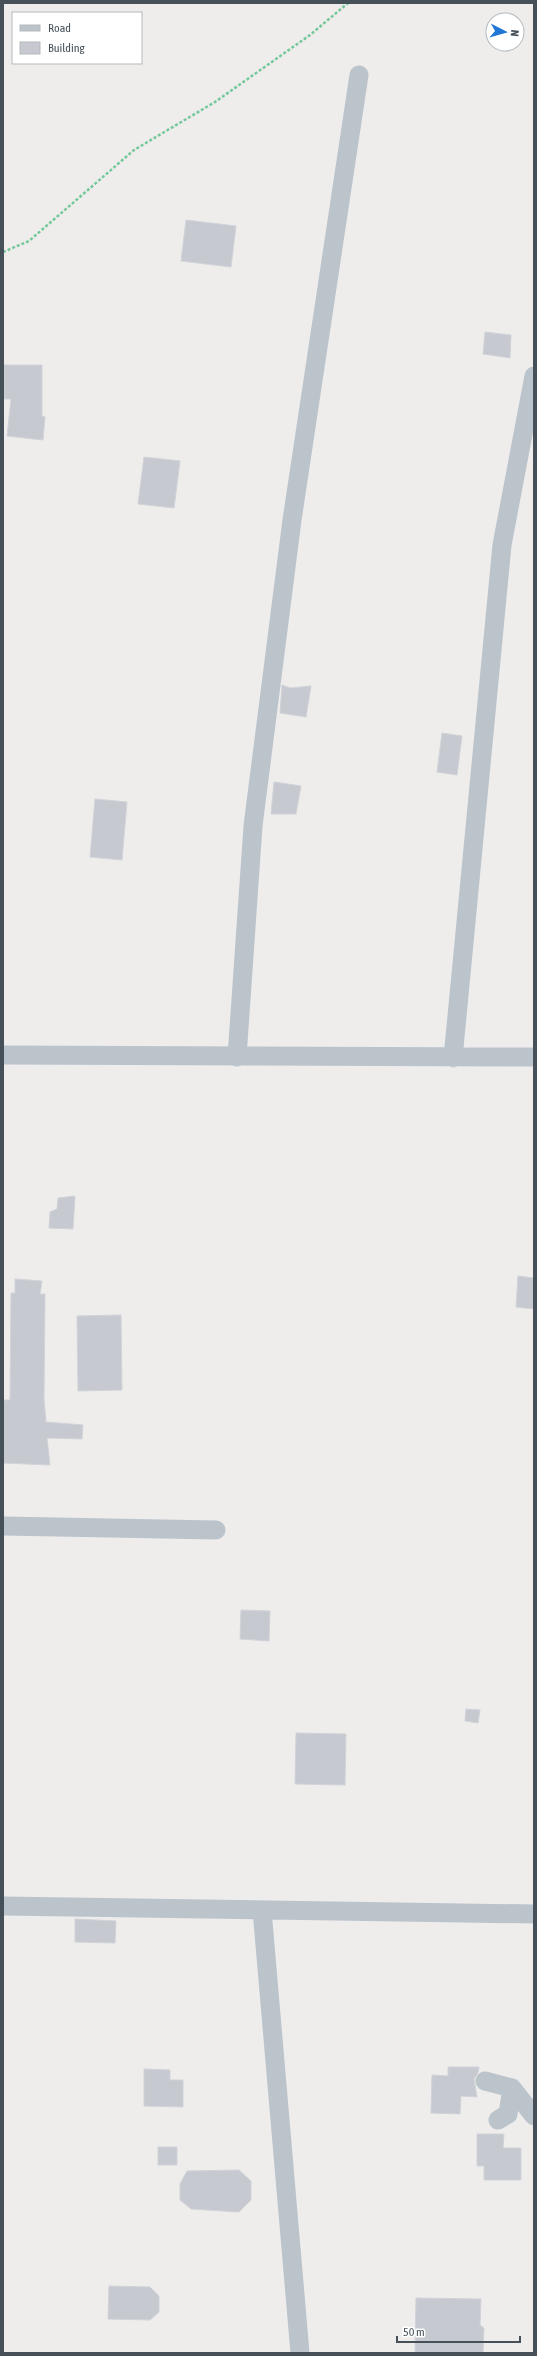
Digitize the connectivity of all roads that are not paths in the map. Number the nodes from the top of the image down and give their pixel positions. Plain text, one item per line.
1 (359, 75) dead end
2 (534, 376) edge
3 (3, 1055) edge
4 (236, 1057) junction
5 (534, 1057) edge
6 (453, 1058) junction
7 (3, 1526) edge
8 (216, 1530) dead end
9 (3, 1906) edge
10 (262, 1910) junction
11 (534, 1914) edge
12 (485, 2081) dead end
13 (512, 2088) junction
14 (534, 2116) edge
15 (498, 2120) dead end
16 (300, 2353) edge

1 - 4 street
2 - 6 street
3 - 4 street
4 - 6 street
5 - 6 street
7 - 8 street
9 - 10 street
10 - 11 street
10 - 16 street
12 - 13 street
13 - 14 street
13 - 15 street

